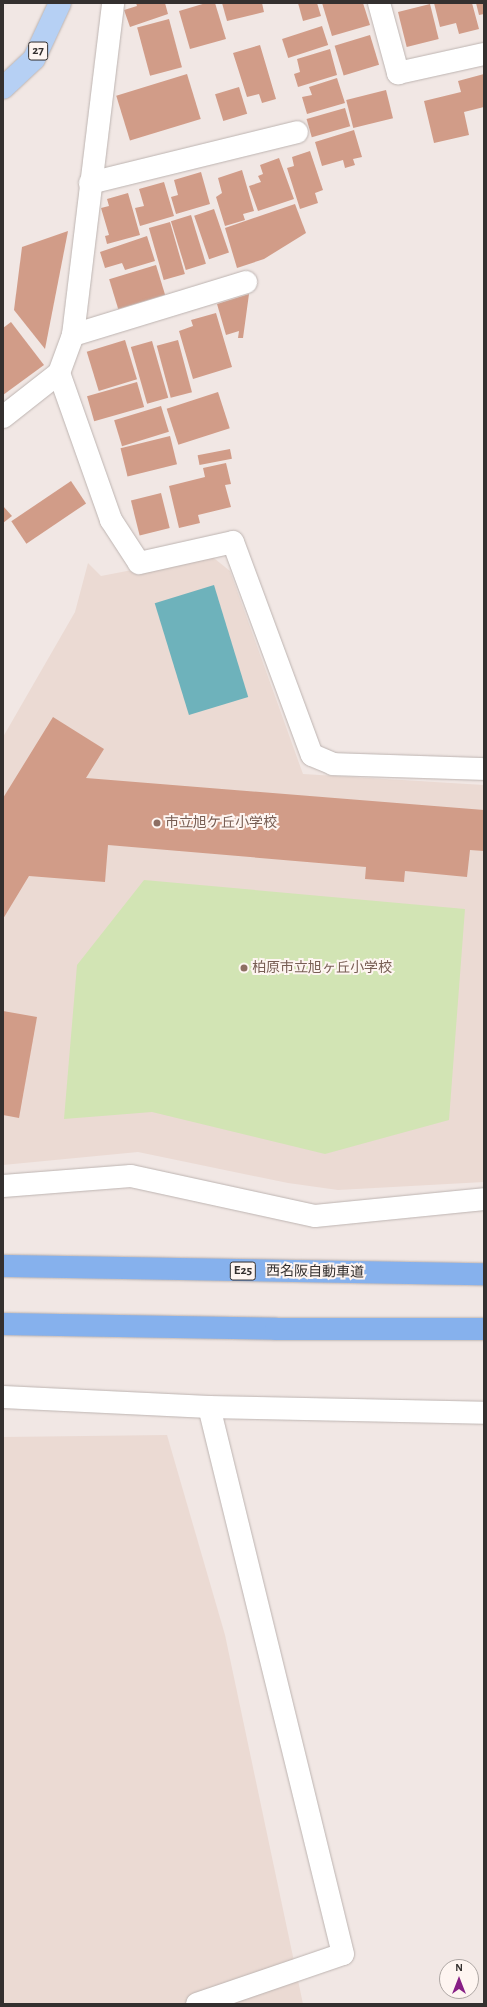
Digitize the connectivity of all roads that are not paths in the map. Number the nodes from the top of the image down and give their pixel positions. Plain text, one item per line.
1 (60, 3) edge
2 (113, 3) edge
3 (379, 3) edge
4 (484, 54) edge
5 (3, 88) edge
6 (297, 132) dead end
7 (90, 183) junction
8 (246, 282) dead end
9 (74, 335) junction
10 (59, 372) junction
11 (3, 417) edge
12 (484, 769) edge
13 (3, 1186) edge
14 (484, 1198) edge
15 (3, 1266) edge
16 (484, 1274) edge
17 (3, 1324) edge
18 (484, 1329) edge
19 (3, 1397) edge
20 (210, 1407) junction
21 (484, 1413) edge
22 (197, 2004) edge

1 - 5 main road, 27
2 - 7 street
3 - 4 street
6 - 7 street
7 - 9 street
8 - 9 street
9 - 10 street
10 - 11 street
10 - 12 street
13 - 14 street
15 - 16 highway, 西名阪自動車道 / E25
17 - 18 highway
19 - 20 street
20 - 21 street
20 - 22 street

